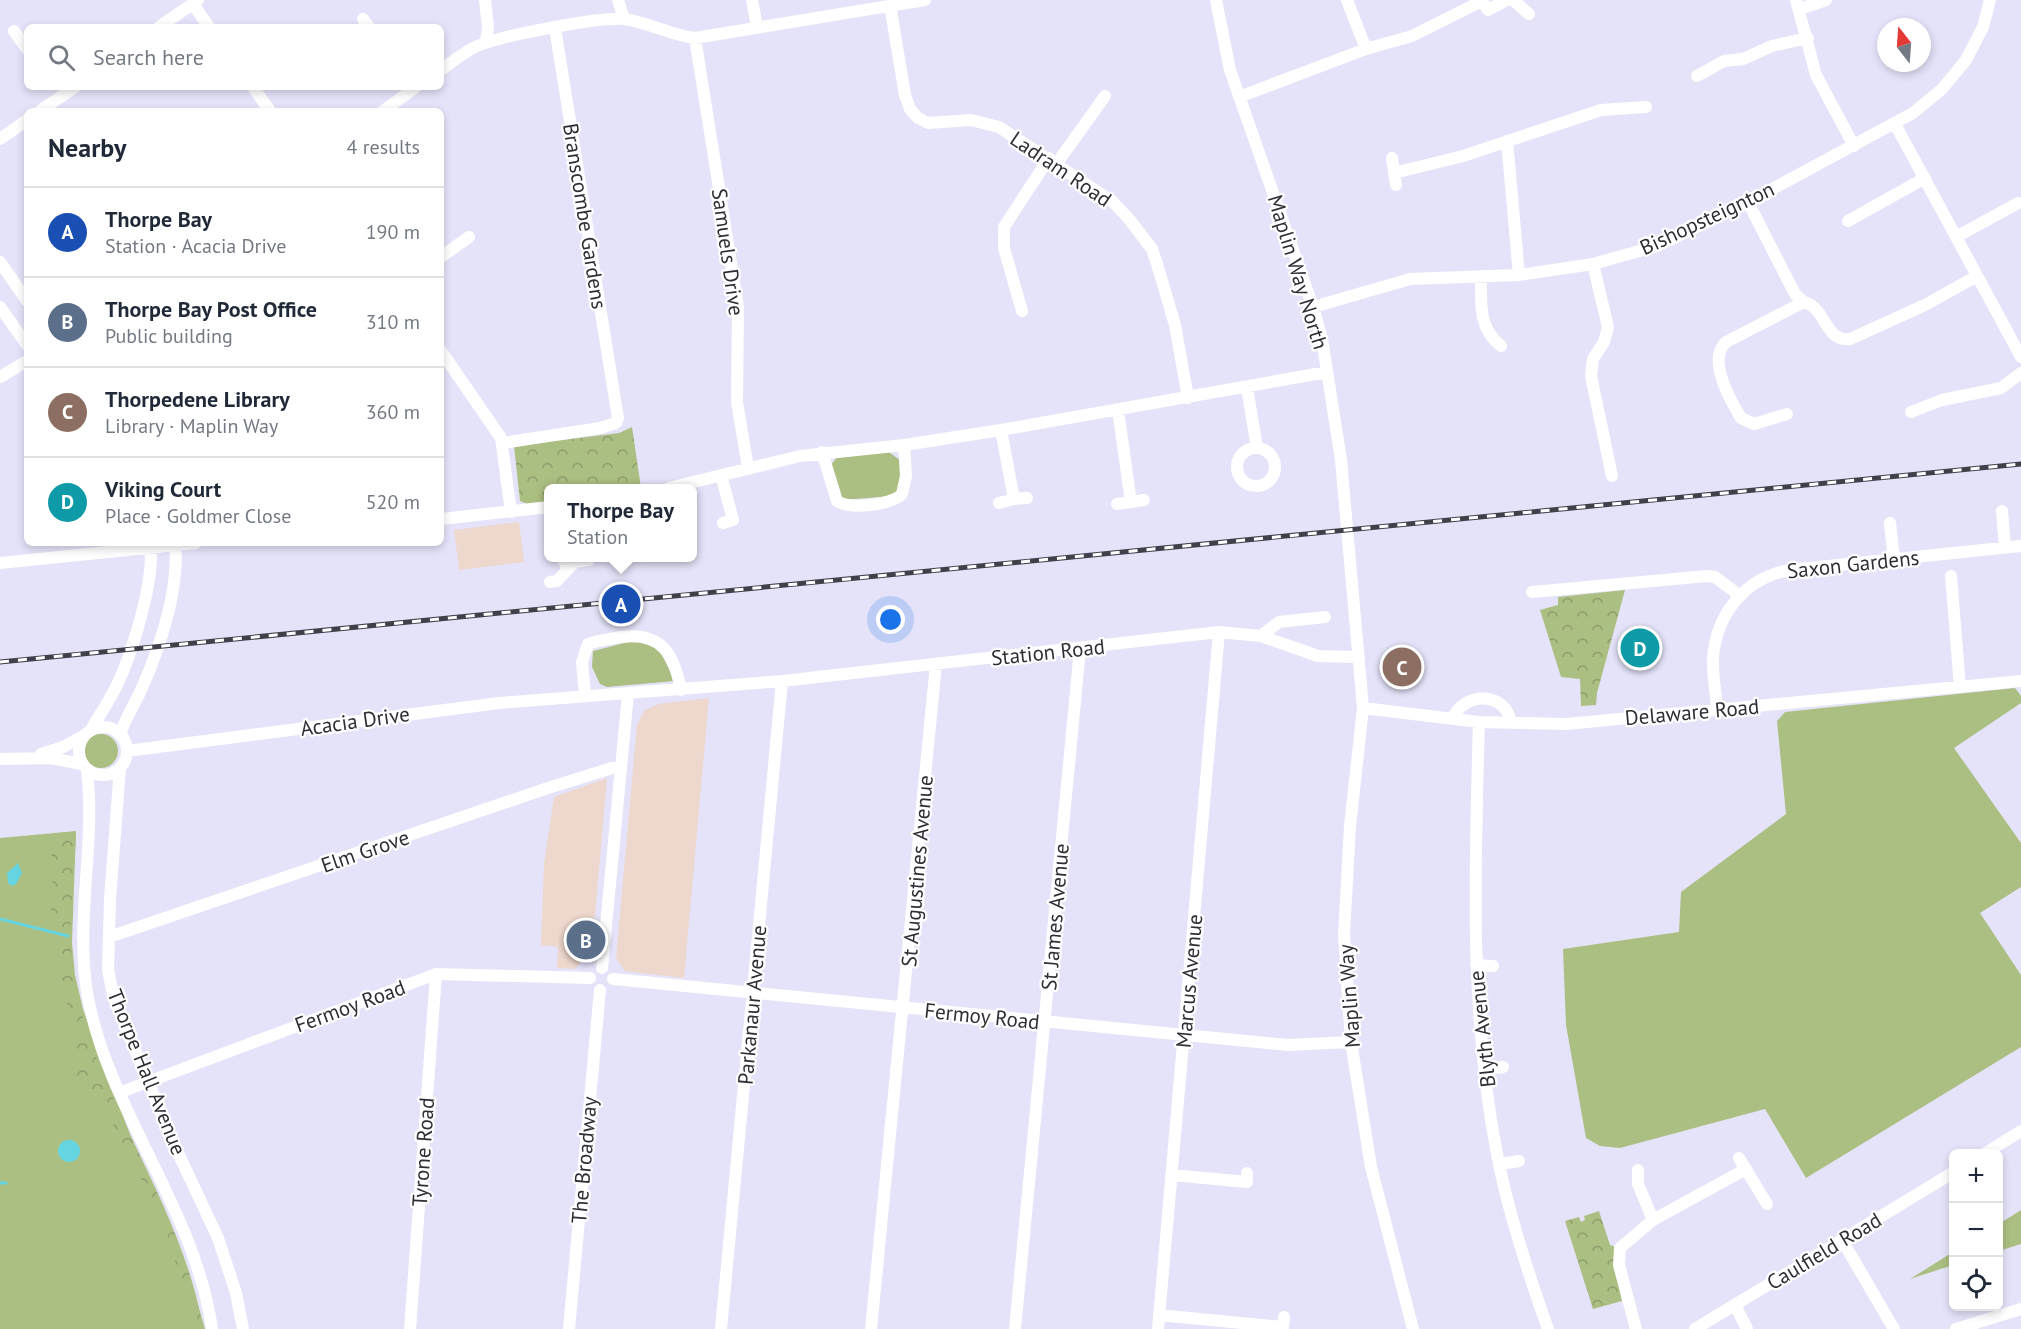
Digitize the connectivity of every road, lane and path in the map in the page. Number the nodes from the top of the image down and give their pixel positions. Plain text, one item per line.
1 (485, 0) edge
2 (618, 0) edge
3 (752, 0) edge
4 (925, 0) edge
5 (1216, 0) edge
6 (1347, 0) edge
7 (1506, 0) edge
8 (1513, 0) edge
9 (1826, 0) edge
10 (1990, 0) edge
11 (1482, 1) edge
12 (195, 2) edge
13 (874, 4) edge
14 (1798, 4) edge
15 (891, 5) junction
16 (1529, 14) dead end
17 (624, 20) junction
18 (163, 24) edge
19 (207, 24) edge
20 (757, 27) junction
21 (555, 28) junction
22 (14, 31) dead end
23 (695, 38) junction
24 (1808, 38) junction
25 (486, 42) junction
26 (24, 45) edge
27 (1366, 50) junction
28 (444, 67) edge
29 (1696, 76) dead end
30 (255, 90) edge
31 (411, 90) edge
32 (58, 91) edge
33 (1105, 96) dead end
34 (1239, 97) junction
35 (1646, 107) dead end
36 (43, 108) edge
37 (268, 108) edge
38 (387, 108) edge
39 (24, 122) edge
40 (1895, 124) junction
41 (0, 139) edge
42 (1507, 141) junction
43 (1854, 146) junction
44 (1392, 158) dead end
45 (1053, 161) junction
46 (1925, 178) junction
47 (1748, 201) junction
48 (2018, 203) dead end
49 (1848, 221) dead end
50 (469, 237) dead end
51 (1956, 237) junction
52 (444, 255) edge
53 (0, 262) edge
54 (1593, 264) junction
55 (1519, 274) junction
56 (1481, 276) junction
57 (1977, 276) junction
58 (24, 297) edge
59 (1804, 302) junction
60 (0, 307) edge
61 (1313, 307) junction
62 (1022, 311) dead end
63 (24, 341) edge
64 (1501, 346) dead end
65 (444, 355) edge
66 (2021, 357) edge
67 (24, 363) edge
68 (1327, 372) junction
69 (2021, 373) edge
70 (0, 377) edge
71 (1247, 388) junction
72 (1188, 398) junction
73 (1118, 410) junction
74 (1911, 412) dead end
75 (1787, 414) dead end
76 (1001, 430) junction
77 (502, 443) junction
78 (904, 445) junction
79 (1257, 448) dead end
80 (822, 452) junction
81 (748, 468) junction
82 (722, 475) junction
83 (1612, 476) dead end
84 (688, 484) edge
85 (1144, 500) dead end
86 (1131, 502) junction
87 (999, 503) dead end
88 (1117, 504) dead end
89 (544, 508) edge
90 (2002, 511) dead end
91 (511, 512) junction
92 (444, 519) edge
93 (733, 520) dead end
94 (1890, 523) dead end
95 (142, 546) edge
96 (150, 546) edge
97 (176, 546) edge
98 (2021, 546) edge
99 (2005, 548) junction
100 (1894, 559) junction
101 (564, 562) edge
102 (575, 562) edge
103 (0, 563) edge
104 (568, 569) junction
105 (1951, 576) dead end
106 (550, 582) dead end
107 (1532, 592) dead end
108 (1739, 595) junction
109 (1325, 617) dead end
110 (1219, 632) junction
111 (1261, 636) junction
112 (1080, 649) junction
113 (1359, 657) junction
114 (936, 664) junction
115 (834, 676) joint
116 (782, 681) junction
117 (2021, 681) edge
118 (1960, 687) junction
119 (681, 690) junction
120 (628, 694) junction
121 (585, 696) junction
122 (1363, 708) junction
123 (1717, 709) junction
124 (1452, 719) junction
125 (1479, 722) junction
126 (1512, 723) junction
127 (88, 732) junction
128 (120, 735) junction
129 (127, 751) junction
130 (25, 757) junction
131 (0, 759) edge
132 (85, 767) junction
133 (120, 768) junction
134 (621, 768) junction
135 (109, 937) junction
136 (1476, 965) junction
137 (1493, 966) dead end
138 (602, 968) junction
139 (436, 974) junction
140 (590, 978) junction
141 (613, 979) junction
142 (600, 990) junction
143 (753, 993) junction
144 (904, 1009) junction
145 (1045, 1023) junction
146 (1184, 1036) junction
147 (1352, 1042) junction
148 (1503, 1066) dead end
149 (1485, 1069) junction
150 (147, 1081) junction
151 (121, 1092) junction
152 (2021, 1131) edge
153 (1992, 1149) edge
154 (1519, 1161) dead end
155 (1500, 1164) junction
156 (1638, 1170) dead end
157 (1949, 1174) edge
158 (1172, 1175) junction
159 (1247, 1183) dead end
160 (1767, 1204) dead end
161 (1653, 1220) junction
162 (1842, 1240) junction
163 (1734, 1305) junction
164 (2021, 1309) edge
165 (1159, 1315) junction
166 (1283, 1324) edge
167 (212, 1329) edge
168 (243, 1329) edge
169 (410, 1329) edge
170 (569, 1329) edge
171 (722, 1329) edge
172 (871, 1329) edge
173 (1015, 1329) edge
174 (1158, 1329) edge
175 (1413, 1329) edge
176 (1548, 1329) edge
177 (1636, 1329) edge
178 (1695, 1329) edge
179 (1746, 1329) edge
180 (1894, 1329) edge
181 (1956, 1329) edge

1 - 25 street
2 - 17 street
3 - 20 street
4 - 15 street
5 - 34 street, Maplin Way North
6 - 27 street
7 - 11 street
8 - 16 street
9 - 14 street
10 - 40 street, Bishopsteignton
11 - 27 street
12 - 18 street
12 - 19 street
13 - 15 street
13 - 20 street
14 - 24 street
15 - 45 street, Ladram Road
17 - 21 street
17 - 23 street
20 - 23 street
21 - 25 street
21 - 77 street, Branscombe Gardens
22 - 26 street
23 - 81 street, Samuels Drive
24 - 29 street
24 - 43 street
25 - 28 street
27 - 34 street
30 - 37 street
31 - 38 street
32 - 36 street
33 - 45 street
34 - 61 street, Maplin Way North
35 - 42 street
39 - 41 street
40 - 43 street, Bishopsteignton
40 - 46 street
42 - 44 street
42 - 55 street
43 - 47 street, Bishopsteignton
45 - 62 street
45 - 72 street, Ladram Road
46 - 49 street
46 - 51 street
47 - 54 street, Bishopsteignton
47 - 59 street
48 - 51 street
50 - 52 street
51 - 57 street
53 - 58 street
54 - 55 street, Bishopsteignton
54 - 83 street
55 - 56 street, Bishopsteignton
56 - 61 street, Bishopsteignton
56 - 64 street
57 - 59 street
57 - 66 street
59 - 75 street
60 - 63 street
61 - 68 street, Maplin Way North
65 - 77 street
67 - 70 street
68 - 71 street
68 - 113 street, Maplin Way North
69 - 74 street
71 - 72 street
71 - 79 street
72 - 73 street
73 - 76 street
73 - 86 street
76 - 78 street
76 - 87 street
77 - 91 street
78 - 80 street
78 - 80 street
80 - 81 street
81 - 82 street
82 - 84 street
82 - 93 street
85 - 86 street
86 - 88 street
89 - 91 street
90 - 99 street
91 - 92 street
94 - 100 street
95 - 103 street
96 - 127 street
97 - 128 street
98 - 99 street, Saxon Gardens
99 - 100 street, Saxon Gardens
100 - 108 street, Saxon Gardens
101 - 104 street
102 - 104 street
104 - 106 street
105 - 118 street
107 - 108 street
108 - 123 street, Saxon Gardens
109 - 111 street
110 - 111 street, Station Road
110 - 112 street, Station Road
110 - 146 street, Marcus Avenue
111 - 113 street, Station Road
112 - 114 street, Station Road
112 - 145 street, St James Avenue
113 - 122 street, Maplin Way
114 - 115 street, Station Road
114 - 144 street, St Augustines Avenue
115 - 116 street, Acacia Drive
116 - 119 street, Acacia Drive
116 - 143 street, Parkanaur Avenue
117 - 118 street, Delaware Road
118 - 123 street, Delaware Road
119 - 120 street, Acacia Drive
119 - 121 street
120 - 121 street, Acacia Drive
120 - 134 street
121 - 129 street, Acacia Drive
122 - 124 street, Delaware Road
122 - 147 street, Maplin Way
123 - 126 street, Delaware Road
124 - 125 street, Delaware Road
124 - 126 street
125 - 126 street, Delaware Road
125 - 136 street, Blyth Avenue
127 - 128 street
127 - 130 street
127 - 132 street
128 - 129 street
129 - 133 street
130 - 131 street
130 - 132 street
132 - 133 street
132 - 151 street, Thorpe Hall Avenue
133 - 135 street, Thorpe Hall Avenue
134 - 135 street, Elm Grove
134 - 138 street
135 - 150 street, Thorpe Hall Avenue
136 - 137 street
136 - 149 street, Blyth Avenue
138 - 140 street
138 - 141 street
139 - 140 street, Fermoy Road
139 - 150 street, Fermoy Road
139 - 169 street, Tyrone Road
140 - 142 street
141 - 142 street
141 - 143 street, Fermoy Road
142 - 170 street, The Broadway
143 - 144 street, Fermoy Road
143 - 171 street, Parkanaur Avenue
144 - 145 street, Fermoy Road
144 - 172 street, St Augustines Avenue
145 - 146 street, Fermoy Road
145 - 173 street, St James Avenue
146 - 147 street, Fermoy Road
146 - 158 street, Marcus Avenue
147 - 175 street, Maplin Way
148 - 149 street
149 - 155 street, Blyth Avenue
150 - 151 street, Fermoy Road
150 - 168 street, Thorpe Hall Avenue
151 - 167 street, Thorpe Hall Avenue
152 - 153 street
154 - 155 street
155 - 176 street, Blyth Avenue
156 - 161 street
157 - 162 street, Caulfield Road
158 - 159 street
158 - 165 street, Marcus Avenue
160 - 161 street
161 - 177 street
162 - 163 street, Caulfield Road
162 - 180 street
163 - 178 street, Caulfield Road
163 - 179 street
164 - 181 street
165 - 166 street
165 - 174 street, Marcus Avenue

